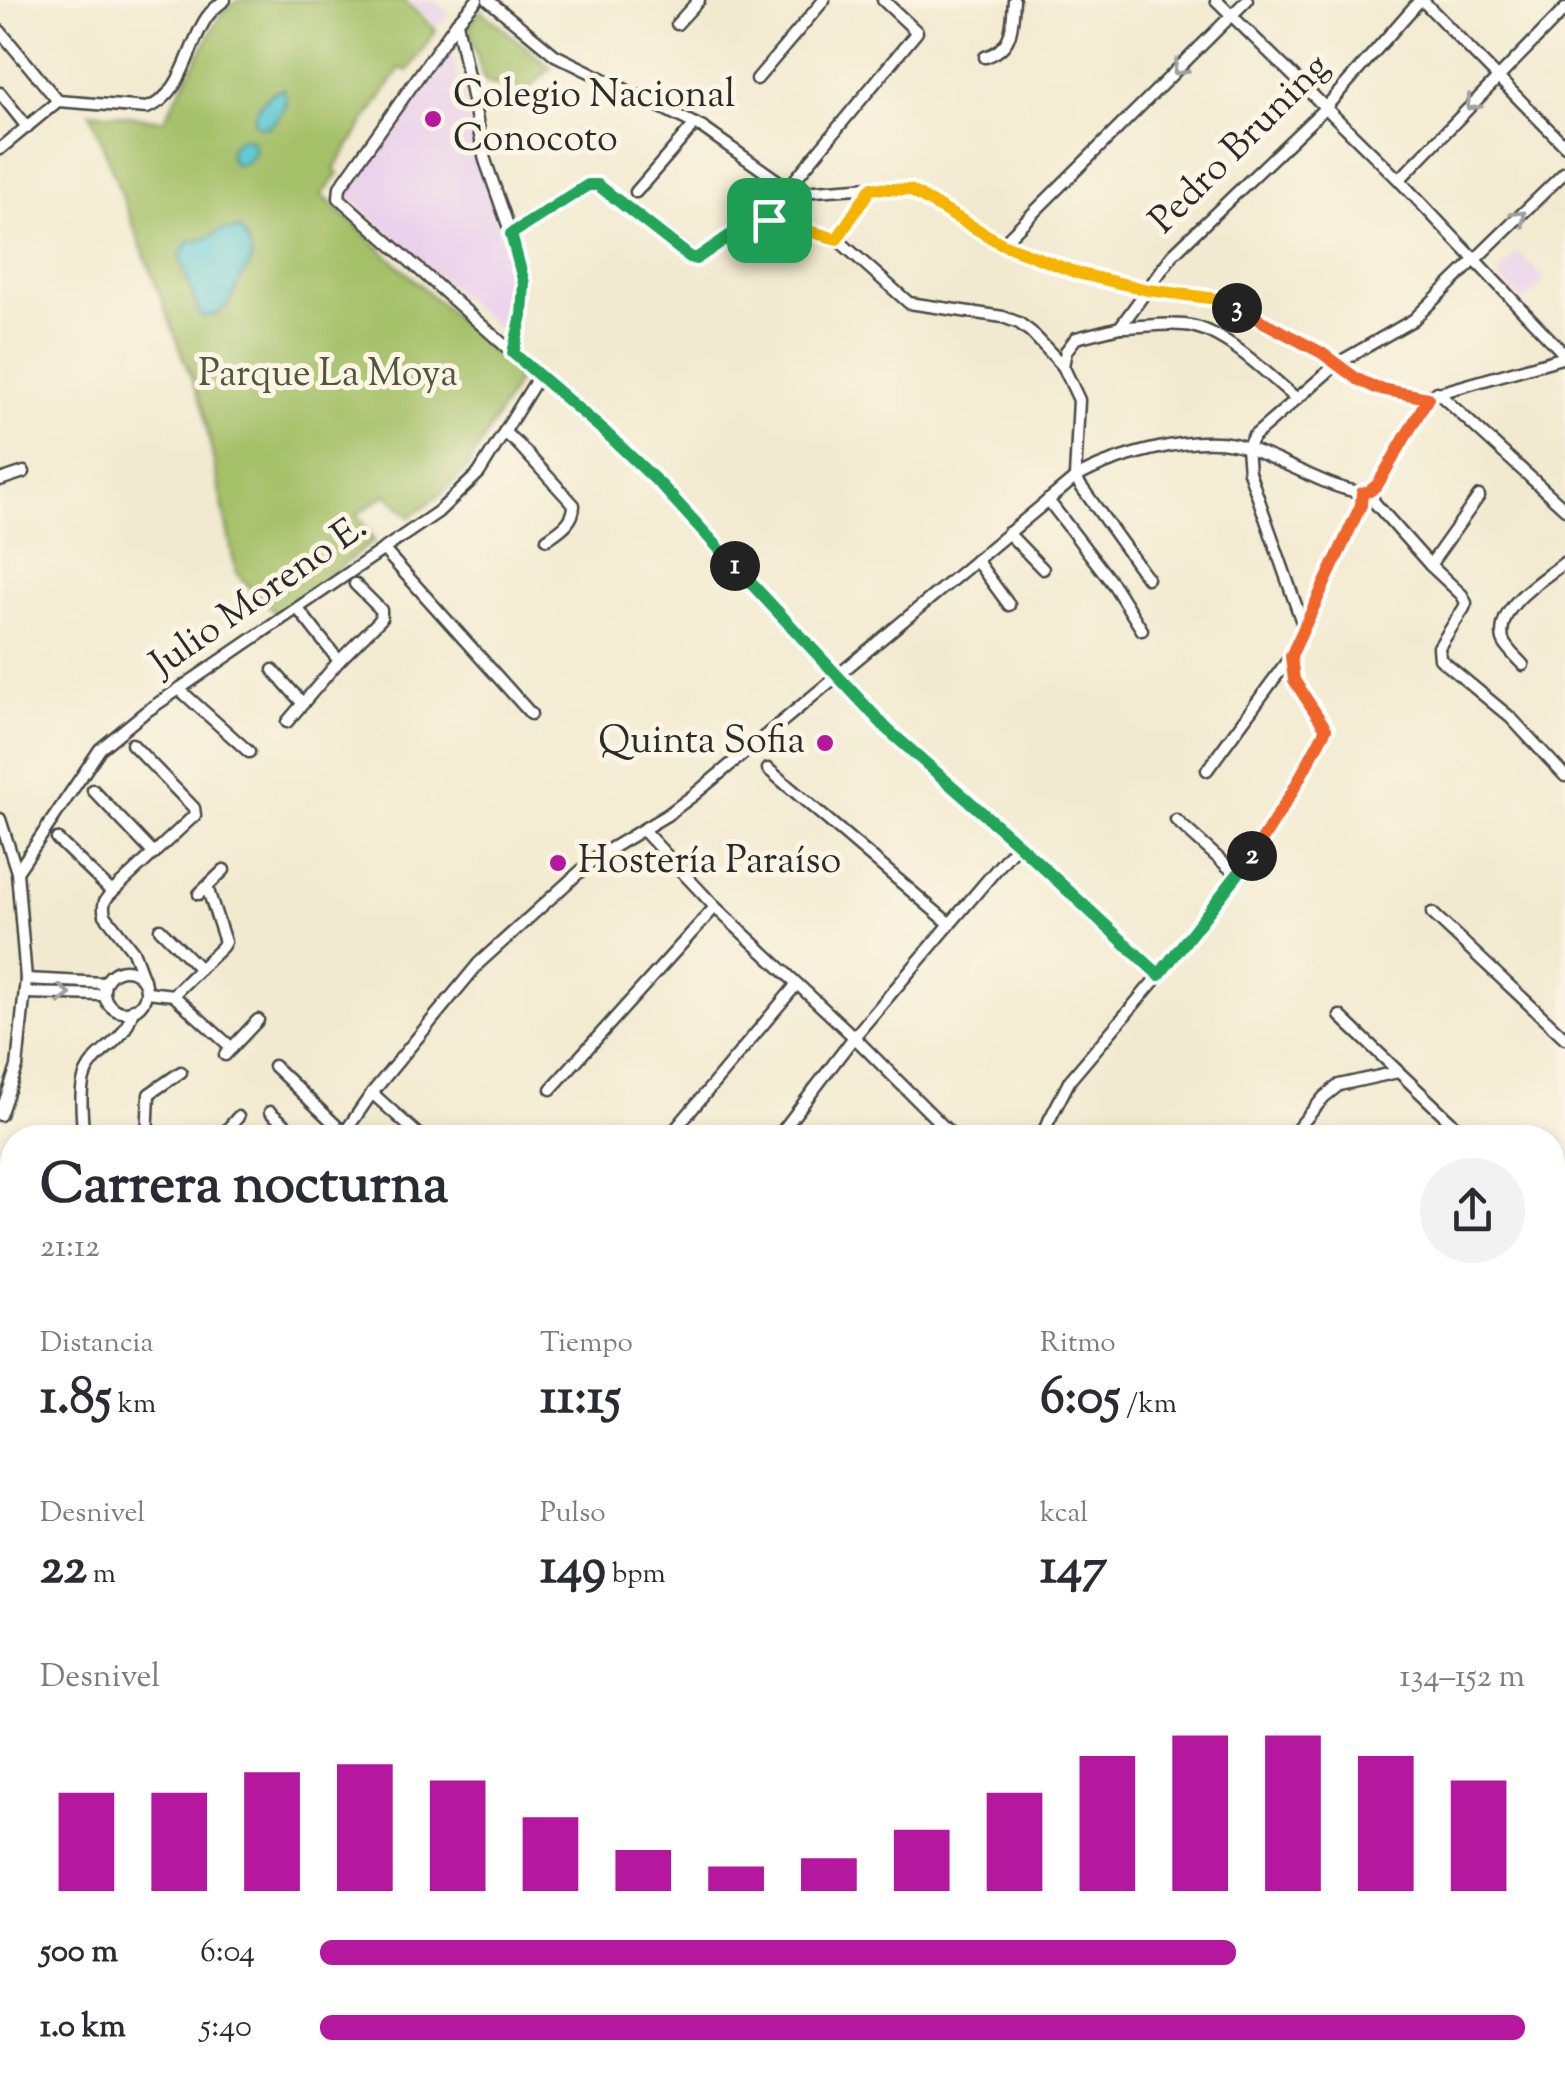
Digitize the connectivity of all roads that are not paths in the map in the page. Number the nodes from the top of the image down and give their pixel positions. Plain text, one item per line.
1 (225, 0) edge
2 (477, 0) edge
3 (488, 0) edge
4 (699, 0) edge
5 (824, 0) edge
6 (883, 0) edge
7 (1014, 0) edge
8 (1216, 0) edge
9 (1247, 0) edge
10 (1421, 0) edge
11 (1565, 9) edge
12 (1232, 16) junction
13 (457, 22) junction
14 (677, 24) dead end
15 (0, 32) edge
16 (985, 56) dead end
17 (1498, 77) junction
18 (757, 79) dead end
19 (0, 93) edge
20 (58, 101) junction
21 (1325, 108) junction
22 (694, 124) junction
23 (26, 127) junction
24 (1565, 146) edge
25 (0, 150) edge
26 (1565, 172) edge
27 (1399, 180) junction
28 (788, 188) junction
29 (871, 188) junction
30 (636, 192) dead end
31 (511, 234) junction
32 (837, 239) junction
33 (1002, 244) junction
34 (1476, 261) junction
35 (1148, 290) junction
36 (1120, 327) junction
37 (513, 353) junction
38 (1565, 356) edge
39 (1338, 363) junction
40 (1063, 366) junction
41 (539, 376) junction
42 (1432, 395) junction
43 (1296, 398) junction
44 (504, 432) junction
45 (1247, 448) junction
46 (24, 472) dead end
47 (1075, 478) junction
48 (0, 480) edge
49 (1366, 492) junction
50 (1479, 496) dead end
51 (1048, 500) junction
52 (1565, 509) edge
53 (1008, 533) junction
54 (547, 539) dead end
55 (383, 549) junction
56 (976, 560) junction
57 (1565, 562) edge
58 (1430, 566) junction
59 (1043, 569) dead end
60 (1147, 578) dead end
61 (355, 584) dead end
62 (1009, 605) dead end
63 (298, 609) junction
64 (1304, 628) junction
65 (1142, 630) dead end
66 (1291, 656) junction
67 (339, 661) junction
68 (1523, 665) dead end
69 (273, 670) dead end
70 (837, 676) junction
71 (180, 690) junction
72 (304, 704) junction
73 (531, 714) dead end
74 (287, 722) dead end
75 (132, 744) dead end
76 (249, 752) dead end
77 (768, 769) dead end
78 (1207, 770) dead end
79 (1565, 776) edge
80 (93, 790) dead end
81 (0, 820) edge
82 (1176, 820) dead end
83 (643, 830) junction
84 (58, 839) dead end
85 (1018, 844) junction
86 (154, 854) junction
87 (224, 870) dead end
88 (17, 872) junction
89 (1236, 875) junction
90 (112, 892) junction
91 (715, 906) junction
92 (1432, 913) dead end
93 (172, 919) dead end
94 (950, 924) junction
95 (138, 959) junction
96 (200, 969) junction
97 (130, 972) junction
98 (1159, 975) junction
99 (26, 979) junction
100 (797, 984) junction
101 (146, 986) junction
102 (104, 989) junction
103 (26, 993) junction
104 (173, 995) junction
105 (133, 1009) junction
106 (1340, 1016) dead end
107 (258, 1020) dead end
108 (854, 1037) junction
109 (1565, 1038) edge
110 (274, 1066) dead end
111 (181, 1072) dead end
112 (1398, 1072) junction
113 (551, 1089) dead end
114 (372, 1093) junction
115 (270, 1112) dead end
116 (0, 1115) edge
117 (238, 1118) dead end
118 (83, 1125) edge
119 (148, 1125) edge
120 (232, 1125) edge
121 (286, 1125) edge
122 (333, 1125) edge
123 (350, 1125) edge
124 (408, 1125) edge
125 (679, 1125) edge
126 (788, 1125) edge
127 (942, 1125) edge
128 (1047, 1125) edge
129 (1301, 1125) edge
130 (1454, 1125) edge

1 - 20 street
2 - 13 street
3 - 22 street
4 - 14 street
5 - 18 street
6 - 28 street
7 - 16 street
8 - 12 street
9 - 12 street
10 - 17 street
10 - 21 street, Pedro Bruning
11 - 17 street
12 - 21 street
12 -> 33 street
13 - 31 street
13 - 37 street
15 - 20 street
17 - 24 street
17 -> 27 street
19 - 23 street
20 - 23 street
21 - 27 street
21 - 35 street, Pedro Bruning
22 - 28 street
22 - 30 street
23 - 25 street
34 -> 26 street
27 - 34 street
28 - 29 street
29 - 32 street
29 - 33 street
31 - 32 street
31 - 37 street
32 - 40 street
33 - 35 street
34 - 38 street
34 - 39 street
35 - 36 street, Pedro Bruning
35 - 39 street
36 - 40 street
36 - 43 street
37 - 41 street
38 - 42 street
39 - 42 street
39 - 43 street
40 - 47 street
41 - 44 street, Julio Moreno E.
41 - 70 street
42 - 49 street
42 - 52 street
43 - 45 street
44 - 54 street
44 - 55 street, Julio Moreno E.
45 - 47 street
45 - 49 street
45 - 64 street
46 - 48 street
47 - 51 street
47 - 60 street
49 - 58 street
49 - 64 street
50 - 58 street
51 - 53 street
51 - 65 street
53 - 56 street
53 - 59 street
55 - 63 street, Julio Moreno E.
55 - 73 street
56 - 62 street
56 - 70 street
57 - 68 street
58 - 79 street
61 - 67 street
63 - 67 street
63 - 71 street, Julio Moreno E.
64 - 66 street
66 - 78 street
66 - 89 street
67 - 72 street
69 - 72 street
70 - 83 street
70 - 85 street
71 - 76 street
71 - 88 street, Julio Moreno E.
72 - 74 street
75 - 86 street
77 - 94 street
80 - 86 street
81 - 88 street
82 - 89 street
83 - 91 street
83 - 114 street
84 - 90 street
85 - 94 street
85 - 98 street
86 - 90 street
87 - 96 street
88 - 99 street
89 - 98 street
90 - 95 street
91 - 100 street
91 - 113 street
92 - 109 street
93 - 96 street
94 - 108 street
95 - 97 street
95 - 101 street
96 - 104 street
97 - 101 street
97 - 102 street
98 - 128 street
99 - 102 street
99 - 103 street
100 - 108 street
100 - 125 street
101 - 104 street
101 - 105 street
103 -> 102 street
102 - 105 street
103 - 116 street
104 - 107 street
105 - 118 street
106 - 112 street
108 - 126 street
108 - 127 street
110 - 122 street
111 - 119 street
112 - 129 street
112 - 130 street
114 - 123 street
114 - 124 street
115 - 121 street
117 - 120 street

